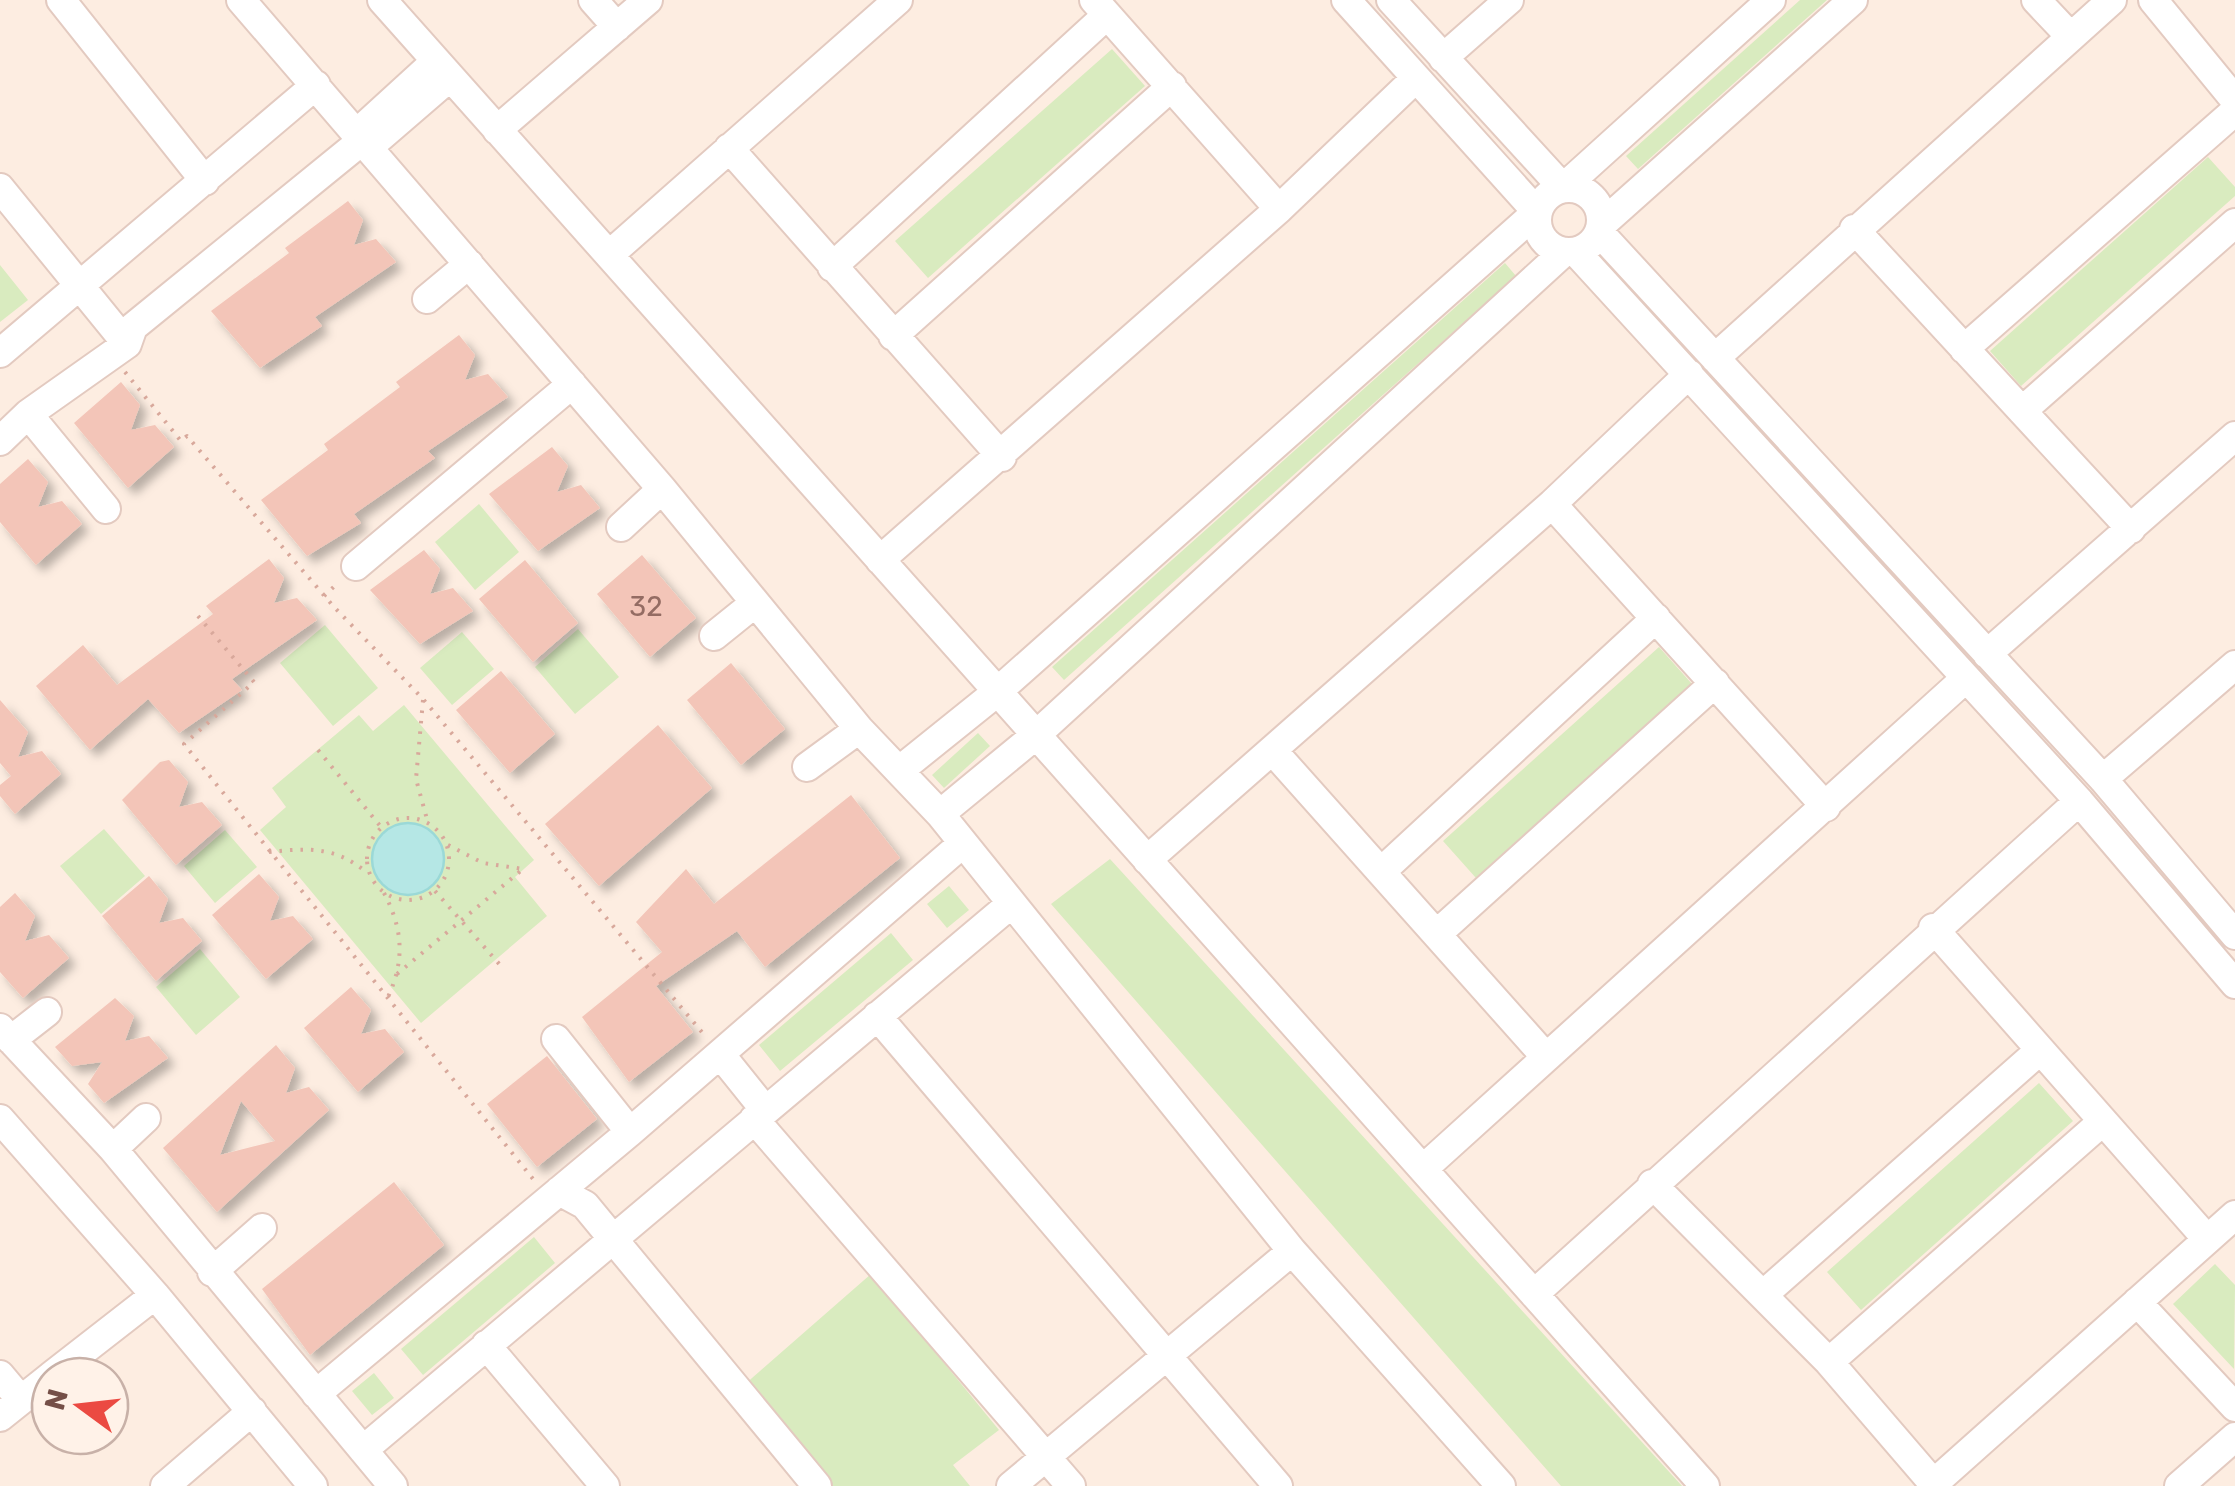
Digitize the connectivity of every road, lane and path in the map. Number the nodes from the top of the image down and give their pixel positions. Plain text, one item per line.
1 (61, 0) edge
2 (241, 0) edge
3 (382, 0) edge
4 (592, 0) edge
5 (648, 0) edge
6 (898, 0) edge
7 (1346, 0) edge
8 (1391, 0) edge
9 (1509, 0) edge
10 (1770, 0) edge
11 (1853, 0) edge
12 (2036, 0) edge
13 (2112, 0) edge
14 (2153, 0) edge
15 (1100, 8) edge
16 (617, 27) junction
17 (2070, 36) junction
18 (1443, 58) junction
19 (443, 69) junction
20 (1416, 78) junction
21 (316, 86) junction
22 (1172, 86) junction
23 (2235, 100) edge
24 (2235, 111) edge
25 (497, 130) junction
26 (364, 139) junction
27 (729, 148) junction
28 (205, 181) junction
29 (0, 188) edge
30 (1563, 188) junction
31 (1279, 209) junction
32 (1538, 212) junction
33 (2235, 223) edge
34 (1600, 228) junction
35 (1854, 230) junction
36 (1570, 252) junction
37 (609, 255) junction
38 (469, 264) junction
39 (832, 267) junction
40 (79, 285) junction
41 (427, 299) dead end
42 (893, 336) junction
43 (1964, 349) junction
44 (0, 353) edge
45 (125, 357) junction
46 (1715, 358) junction
47 (1688, 374) junction
48 (572, 384) junction
49 (2022, 411) junction
50 (28, 414) junction
51 (2235, 436) edge
52 (0, 441) edge
53 (1002, 456) junction
54 (662, 489) junction
55 (1552, 504) junction
56 (106, 509) dead end
57 (621, 527) dead end
58 (2131, 529) junction
59 (880, 560) junction
60 (356, 566) dead end
61 (755, 603) junction
62 (198, 616) dead end
63 (1656, 618) junction
64 (714, 636) dead end
65 (1987, 654) junction
66 (2235, 665) edge
67 (1966, 678) junction
68 (1715, 683) junction
69 (997, 692) junction
70 (424, 699) junction
71 (859, 729) junction
72 (1036, 734) junction
73 (318, 750) dead end
74 (1273, 751) junction
75 (807, 767) dead end
76 (900, 770) junction
77 (2103, 778) junction
78 (2079, 800) junction
79 (1826, 807) junction
80 (940, 814) junction
81 (428, 823) junction
82 (381, 827) junction
83 (446, 844) junction
84 (962, 844) junction
85 (269, 852) junction
86 (1147, 860) junction
87 (1384, 869) junction
88 (370, 875) junction
89 (434, 890) junction
90 (384, 893) junction
91 (1011, 904) junction
92 (460, 920) junction
93 (1933, 928) junction
94 (1438, 932) junction
95 (2235, 935) edge
96 (501, 966) dead end
97 (397, 974) junction
98 (2235, 984) edge
99 (388, 997) junction
100 (47, 1012) dead end
101 (878, 1016) junction
102 (6, 1034) edge
103 (556, 1039) dead end
104 (2038, 1052) junction
105 (720, 1054) junction
106 (1546, 1056) junction
107 (760, 1114) junction
108 (146, 1118) dead end
109 (0, 1119) edge
110 (2102, 1122) junction
111 (630, 1132) junction
112 (113, 1149) junction
113 (1423, 1169) junction
114 (1652, 1184) junction
115 (523, 1188) dead end
116 (559, 1191) junction
117 (2235, 1215) edge
118 (262, 1228) dead end
119 (611, 1238) junction
120 (2207, 1239) junction
121 (1292, 1251) junction
122 (212, 1272) junction
123 (1534, 1294) junction
124 (1764, 1294) junction
125 (155, 1295) junction
126 (2138, 1302) junction
127 (486, 1345) junction
128 (77, 1356) edge
129 (1166, 1356) junction
130 (1828, 1362) junction
131 (0, 1375) edge
132 (30, 1392) edge
133 (316, 1394) junction
134 (2235, 1407) edge
135 (10, 1408) edge
136 (252, 1411) junction
137 (2235, 1436) edge
138 (363, 1450) junction
139 (1047, 1456) junction
140 (1932, 1485) edge
141 (165, 1486) edge
142 (313, 1486) edge
143 (393, 1486) edge
144 (605, 1486) edge
145 (817, 1486) edge
146 (1011, 1486) edge
147 (1071, 1486) edge
148 (1278, 1486) edge
149 (1501, 1486) edge
150 (1705, 1486) edge
151 (2179, 1486) edge

1 - 28 street
2 - 21 street
3 - 19 street
4 - 16 street
5 - 16 street
6 - 27 street
7 - 20 street
8 - 18 street
9 - 18 street
10 - 30 street
11 - 34 street
12 - 17 street
13 - 17 street
14 - 23 street
15 - 22 street
15 - 39 street
16 - 25 street
17 - 35 street
18 - 30 street
19 - 25 street
19 - 26 street
20 - 31 street
20 - 32 street
21 - 26 street
21 - 28 street
22 - 31 street
22 - 42 street
24 - 43 street
25 - 37 street
26 - 38 street
26 - 45 street
27 - 37 street
27 - 39 street
28 - 40 street
29 - 40 street
30 - 32 street
30 - 34 street
31 - 53 street
32 - 36 street
32 - 69 street
33 - 49 street
34 - 36 street
34 - 46 street
35 - 43 street
35 - 46 street
36 - 47 street
36 - 72 street
37 - 59 street
38 - 41 street
38 - 48 street
39 - 42 street
40 - 44 street
40 - 45 street
42 - 53 street
43 - 49 street
45 - 50 street
45 - 70 path
46 - 65 street
47 - 55 street
47 - 67 street
48 - 54 street
48 - 60 street
49 - 58 street
50 - 52 street
50 - 56 street
51 - 58 street
53 - 59 street
54 - 57 street
54 - 61 street
55 - 63 street
55 - 74 street
58 - 65 street
59 - 69 street
61 - 64 street
61 - 71 street
62 - 85 path
63 - 68 street
63 - 87 street
65 - 77 street
66 - 77 street
67 - 78 street
67 - 79 street
68 - 79 street
68 - 94 street
69 - 72 street
69 - 76 street
70 - 81 path
70 - 105 path
71 - 75 street
71 - 76 street
72 - 80 street
72 - 86 street
73 - 82 path
74 - 86 street
74 - 87 street
76 - 80 street
77 - 95 street
78 - 93 street
78 - 98 street
79 - 106 street
80 - 84 street
81 - 82 path
81 - 83 path
82 - 88 path
83 - 89 path
83 - 92 path
84 - 91 street
84 - 105 street
85 - 88 path
85 - 99 path
86 - 113 street
87 - 94 street
88 - 90 path
89 - 90 path
89 - 92 path
90 - 97 path
91 - 101 street
91 - 121 street
92 - 96 path
92 - 97 path
93 - 104 street
93 - 114 street
94 - 106 street
97 - 99 path
99 - 115 path
100 - 102 street
101 - 107 street
101 - 129 street
102 - 112 street
103 - 111 street
104 - 110 street
104 - 124 street
105 - 107 street
105 - 111 street
106 - 113 street
107 - 119 street
107 - 139 street
108 - 112 street
109 - 125 street
110 - 120 street
110 - 130 street
111 - 116 street
112 - 122 street
113 - 123 street
114 - 123 street
114 - 124 street
116 - 119 street
116 - 133 street
117 - 120 street
118 - 122 street
119 - 127 street
119 - 145 street
120 - 126 street
121 - 129 street
121 - 149 street
122 - 133 street
123 - 150 street
124 - 130 street
125 - 128 street
125 - 136 street
126 - 134 street
126 - 140 street
127 - 138 street
127 - 144 street
129 - 139 street
129 - 148 street
130 - 140 street
131 - 135 street
132 - 135 street
133 - 138 street
136 - 141 street
136 - 142 street
137 - 151 street
138 - 143 street
139 - 146 street
139 - 147 street

